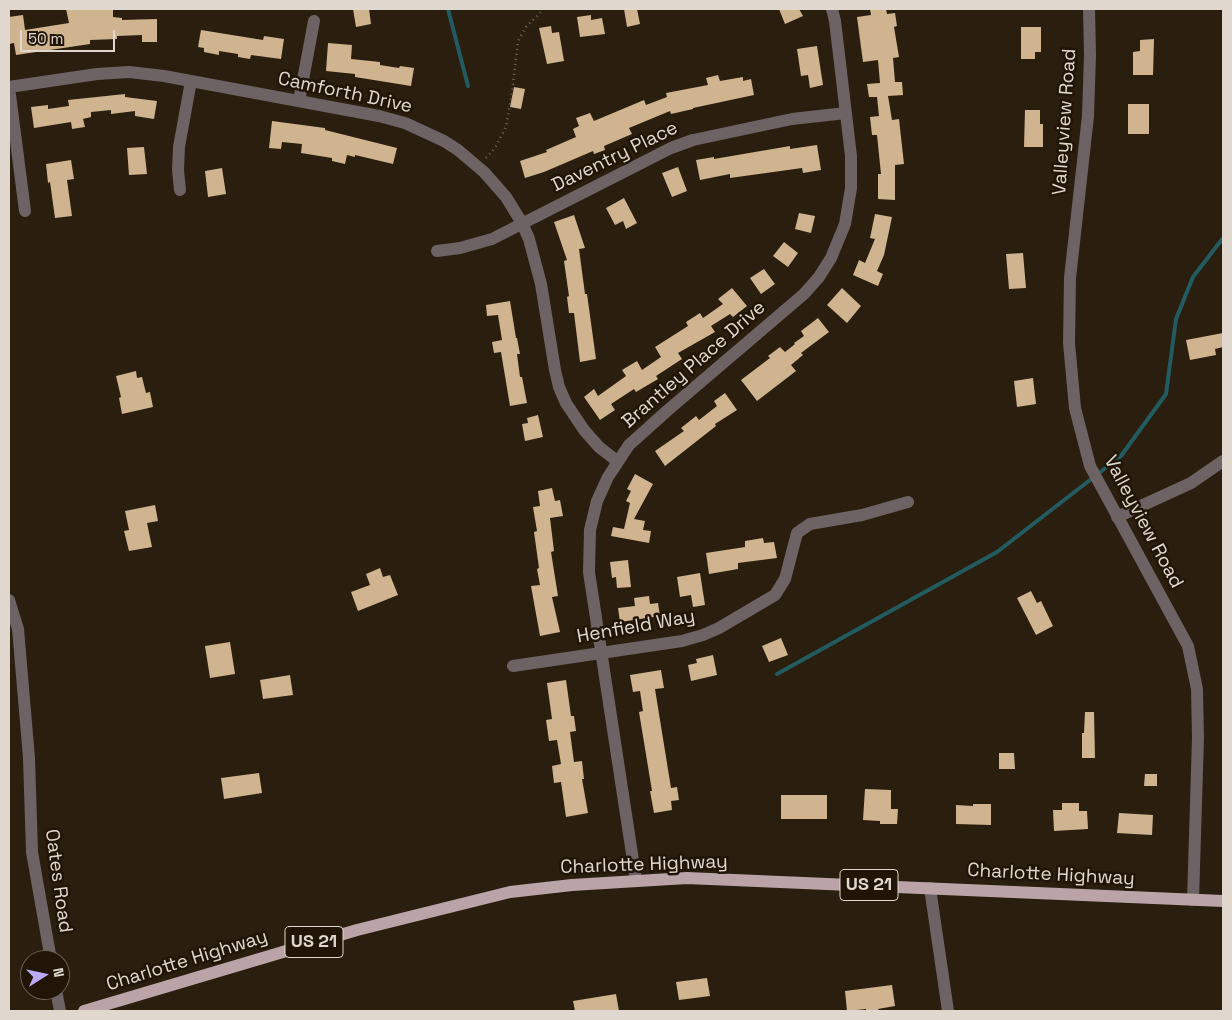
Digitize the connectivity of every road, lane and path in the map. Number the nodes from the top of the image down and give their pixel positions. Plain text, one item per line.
1 (544, 9) edge
2 (832, 9) edge
3 (1089, 9) edge
4 (314, 21) dead end
5 (190, 81) junction
6 (9, 87) edge
7 (299, 101) junction
8 (846, 113) junction
9 (478, 166) junction
10 (180, 190) dead end
11 (24, 211) dead end
12 (522, 223) junction
13 (437, 251) dead end
14 (1223, 460) edge
15 (617, 461) junction
16 (908, 502) dead end
17 (1117, 517) junction
18 (9, 600) edge
19 (601, 653) junction
20 (514, 666) dead end
21 (636, 880) junction
22 (930, 888) junction
23 (1193, 900) junction
24 (1223, 901) edge
25 (49, 950) edge
26 (84, 1011) edge
27 (948, 1011) edge

1 - 9 path
2 - 8 street, Brantley Place Drive
3 - 17 street, Valleyview Road
4 - 7 street
5 - 6 street, Camforth Drive
5 - 7 street, Camforth Drive
5 - 10 street
6 - 11 street
7 - 9 street, Camforth Drive
8 - 12 street, Daventry Place
8 - 15 street, Brantley Place Drive
9 - 12 street, Camforth Drive
12 - 13 street, Daventry Place
12 - 15 street, Camforth Drive
14 - 17 street
15 - 19 street, Brantley Place Drive
16 - 19 street, Henfield Way
17 - 23 street, Valleyview Road
18 - 25 street, Oates Road
19 - 20 street, Henfield Way
19 - 21 street, Brantley Place Drive
21 - 22 main road, Charlotte Highway / US 21
21 - 26 main road, Charlotte Highway / US 21
22 - 23 main road, Charlotte Highway / US 21
22 - 27 street
23 - 24 main road, Charlotte Highway / US 21

